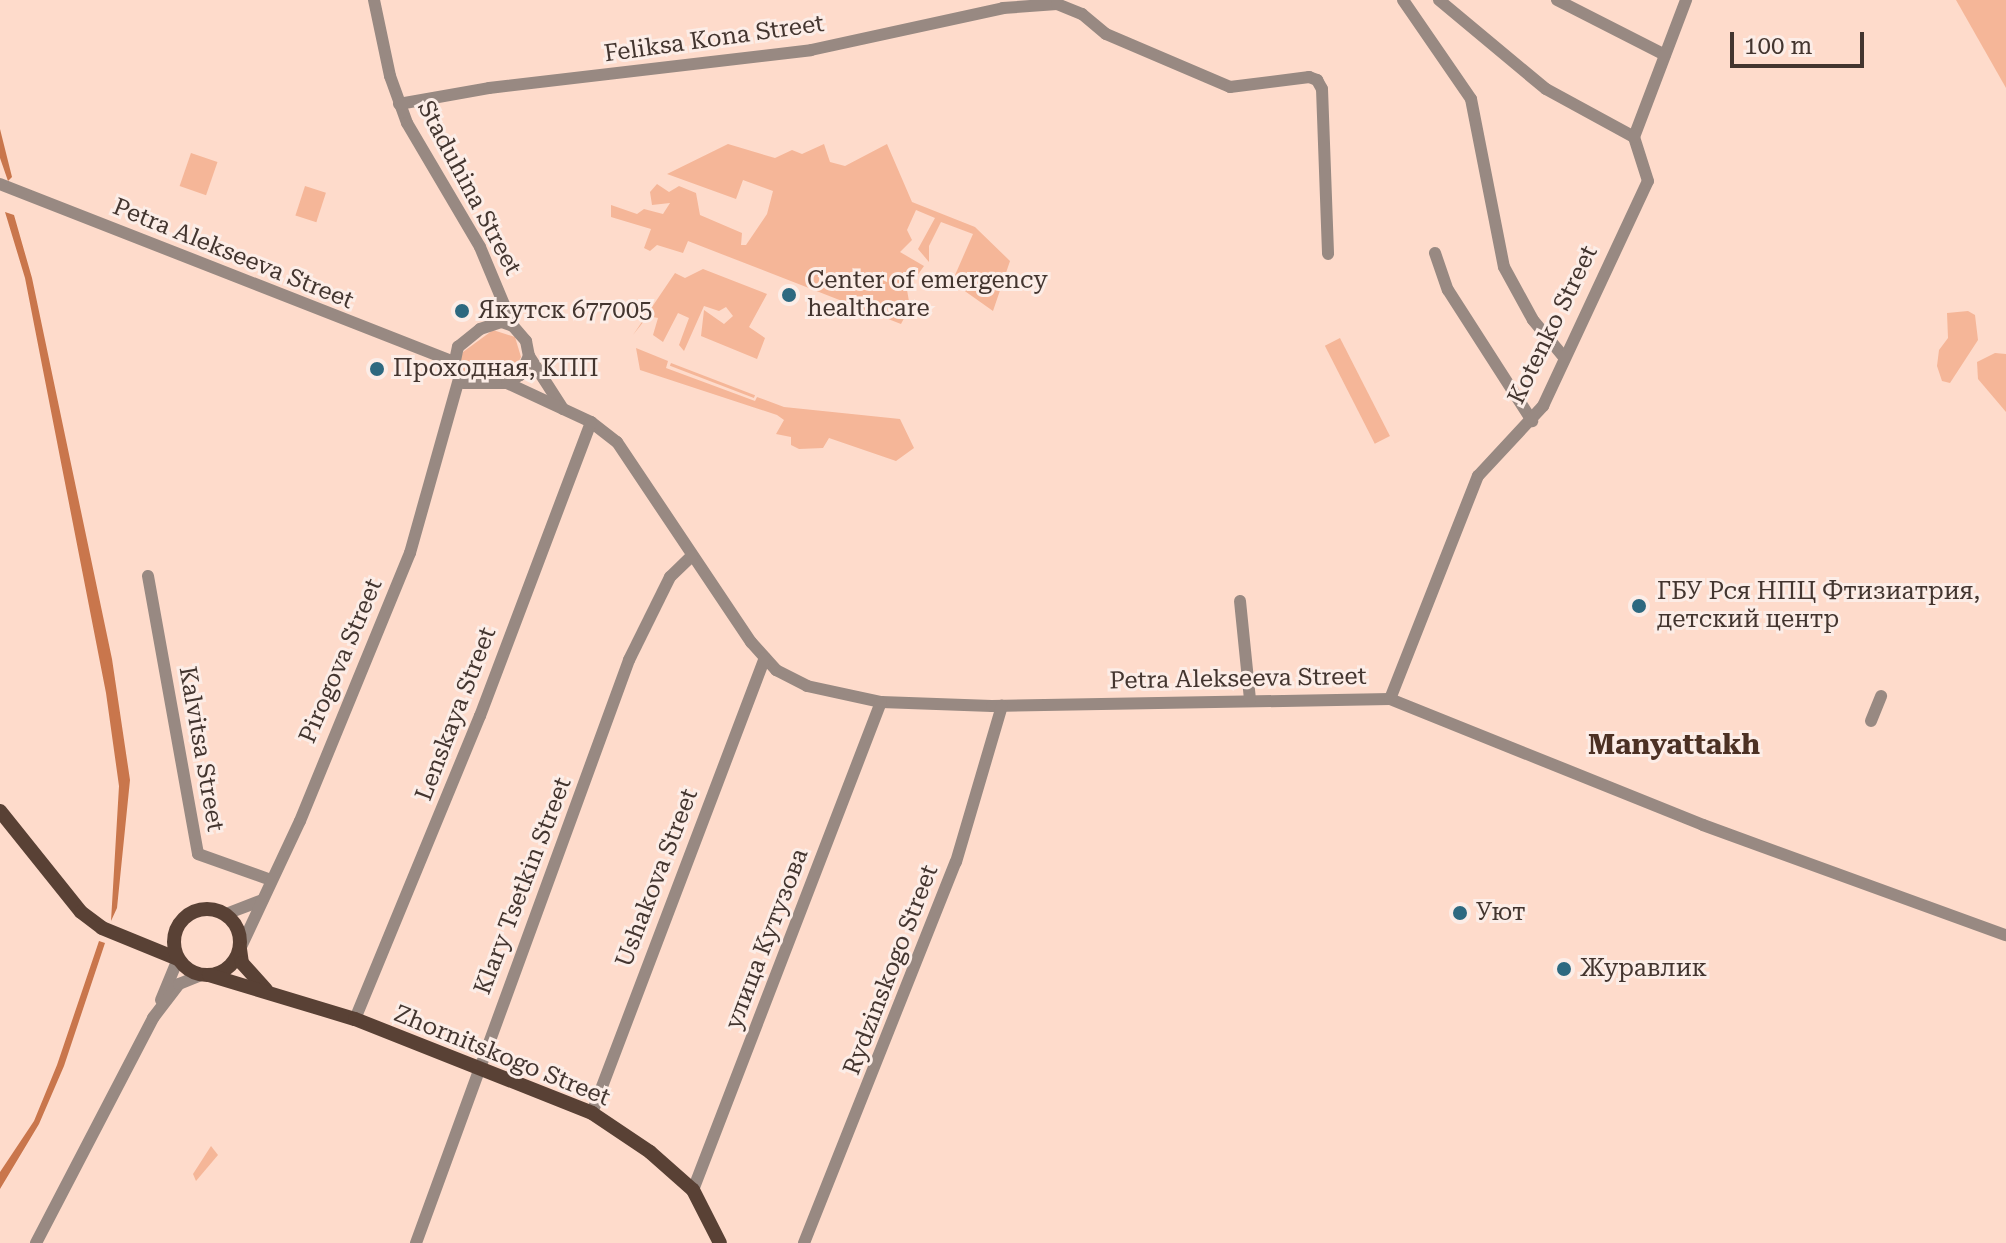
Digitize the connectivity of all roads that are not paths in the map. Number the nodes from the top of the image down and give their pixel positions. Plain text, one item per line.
1 (374, 0) edge
2 (1403, 0) edge
3 (1439, 0) edge
4 (1557, 0) edge
5 (1686, 0) edge
6 (1665, 55) junction
7 (399, 104) junction
8 (1634, 137) junction
9 (0, 184) edge
10 (1435, 253) dead end
11 (1328, 254) dead end
12 (504, 304) junction
13 (491, 323) junction
14 (513, 326) junction
15 (529, 356) junction
16 (1563, 356) junction
17 (452, 361) junction
18 (459, 379) junction
19 (507, 383) junction
20 (475, 386) junction
21 (458, 397) junction
22 (563, 409) junction
23 (1532, 421) junction
24 (591, 422) junction
25 (692, 556) junction
26 (148, 576) dead end
27 (1240, 601) dead end
28 (765, 658) junction
29 (1881, 696) dead end
30 (1390, 699) junction
31 (1250, 700) junction
32 (881, 702) junction
33 (1002, 706) junction
34 (1871, 721) dead end
35 (0, 811) edge
36 (271, 880) junction
37 (262, 900) junction
38 (226, 914) junction
39 (177, 928) junction
40 (2006, 935) edge
41 (134, 942) junction
42 (240, 949) junction
43 (178, 959) junction
44 (205, 975) junction
45 (267, 990) junction
46 (153, 1018) junction
47 (355, 1019) junction
48 (477, 1067) junction
49 (592, 1113) junction
50 (693, 1190) junction
51 (36, 1243) edge
52 (416, 1243) edge
53 (720, 1243) edge
54 (804, 1243) edge

1 - 7 street, Staduhina Street
2 - 16 street
3 - 8 street
4 - 6 street
5 - 6 street
6 - 8 street
7 - 11 street, Feliksa Kona Street
7 - 12 street, Staduhina Street
8 - 16 street, Kotenko Street
9 - 17 street, Petra Alekseeva Street
10 - 23 street
12 - 13 street, Staduhina Street
12 - 14 street, Staduhina Street
13 - 14 street
13 - 17 street
14 - 15 street
15 - 19 street
15 - 22 street
16 - 23 street, Kotenko Street
17 - 18 street
18 - 20 street
18 - 21 street, Pirogova Street
19 - 20 street
19 - 22 street, Petra Alekseeva Street
20 - 21 street
21 - 36 street, Pirogova Street
22 - 24 street, Petra Alekseeva Street
23 - 30 street, Kotenko Street
24 - 25 street, Petra Alekseeva Street
24 - 47 street, Lenskaya Street
25 - 28 street, Petra Alekseeva Street
25 - 48 street, Klary Tsetkin Street
26 - 36 street, Kalvitsa Street
27 - 31 street
28 - 32 street, Petra Alekseeva Street
28 - 49 street, Ushakova Street
29 - 34 street
30 - 31 street, Petra Alekseeva Street
30 - 40 street, Petra Alekseeva Street
31 - 33 street, Petra Alekseeva Street
32 - 33 street, Petra Alekseeva Street
32 - 50 street, улица Кутузова
33 - 54 street, Rydzinskogo Street
35 - 41 main road
36 - 37 street, Pirogova Street
37 - 38 street
37 - 42 street, Pirogova Street
38 - 39 main road
38 - 42 main road
39 - 41 main road
39 - 43 main road
41 - 43 main road
42 - 44 main road
42 - 45 main road
43 - 44 main road
43 - 46 street
44 - 45 main road, Zhornitskogo Street
44 - 46 street
45 - 47 main road, Zhornitskogo Street
46 - 51 street
47 - 48 main road, Zhornitskogo Street
48 - 49 main road, Zhornitskogo Street
48 - 52 street, Klary Tsetkin Street
49 - 50 main road, Zhornitskogo Street
50 - 53 main road, Zhornitskogo Street

